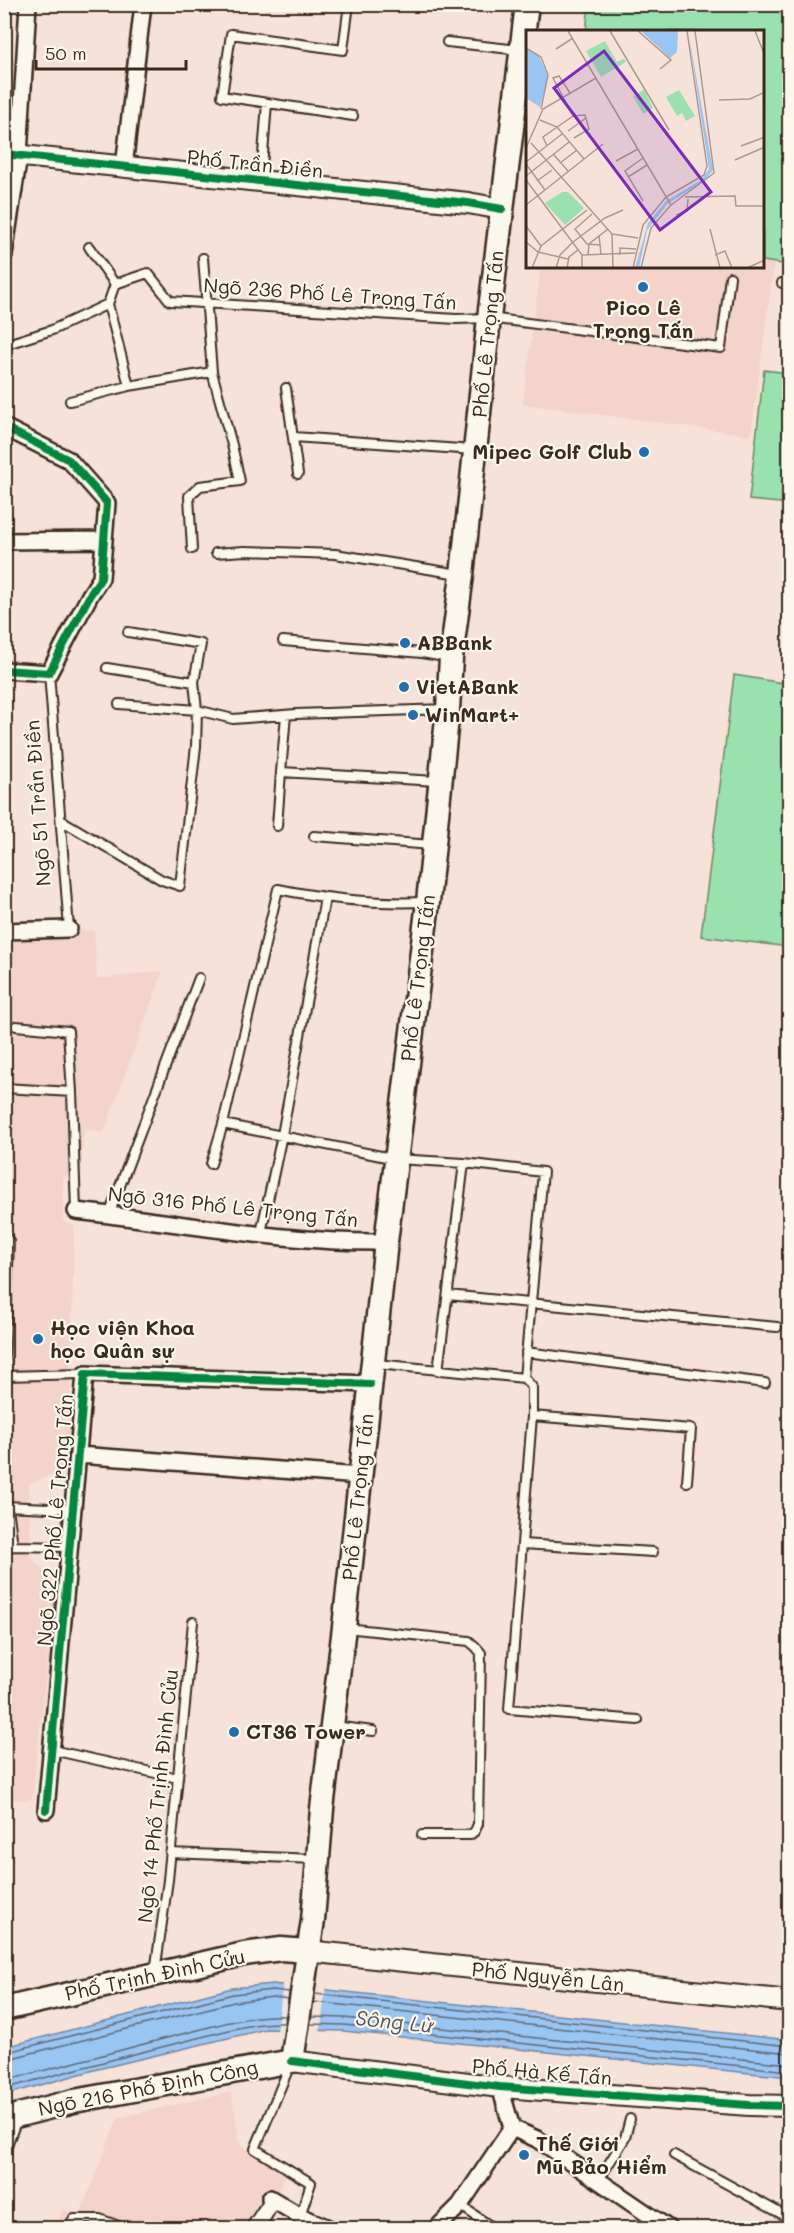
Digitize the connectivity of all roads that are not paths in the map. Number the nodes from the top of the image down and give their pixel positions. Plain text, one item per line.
1 (28, 4) edge
2 (143, 4) edge
3 (349, 4) edge
4 (527, 4) edge
5 (447, 42) dead end
6 (522, 50) junction
7 (267, 103) junction
8 (353, 116) dead end
9 (12, 154) edge
10 (124, 167) junction
11 (261, 182) junction
12 (502, 209) junction
13 (89, 247) dead end
14 (4, 255) edge
15 (203, 258) dead end
16 (730, 277) dead end
17 (115, 284) junction
18 (208, 303) junction
19 (108, 304) junction
20 (489, 318) junction
21 (4, 345) edge
22 (212, 372) junction
23 (129, 386) junction
24 (286, 388) dead end
25 (70, 401) dead end
26 (4, 427) edge
27 (294, 437) junction
28 (475, 450) junction
29 (298, 474) dead end
30 (104, 540) junction
31 (4, 541) edge
32 (192, 549) dead end
33 (216, 553) dead end
34 (462, 575) junction
35 (128, 632) dead end
36 (283, 641) dead end
37 (451, 658) junction
38 (108, 668) dead end
39 (4, 670) edge
40 (49, 673) junction
41 (194, 682) junction
42 (119, 704) dead end
43 (448, 709) junction
44 (196, 710) junction
45 (286, 715) junction
46 (281, 772) junction
47 (441, 782) junction
48 (61, 820) junction
49 (277, 826) dead end
50 (314, 836) dead end
51 (434, 845) junction
52 (325, 898) junction
53 (428, 902) junction
54 (69, 929) joint
55 (4, 931) edge
56 (199, 978) dead end
57 (16, 1026) dead end
58 (4, 1088) edge
59 (72, 1092) junction
60 (223, 1124) junction
61 (282, 1135) junction
62 (396, 1159) junction
63 (464, 1163) junction
64 (211, 1164) dead end
65 (76, 1211) joint
66 (109, 1215) junction
67 (261, 1233) junction
68 (4, 1234) edge
69 (386, 1242) junction
70 (448, 1295) junction
71 (530, 1304) junction
72 (777, 1327) dead end
73 (526, 1352) junction
74 (4, 1367) edge
75 (438, 1371) junction
76 (85, 1374) junction
77 (371, 1374) junction
78 (4, 1376) edge
79 (524, 1378) junction
80 (765, 1383) dead end
81 (531, 1416) junction
82 (78, 1455) junction
83 (360, 1476) junction
84 (687, 1482) dead end
85 (7, 1506) edge
86 (72, 1509) junction
87 (522, 1544) junction
88 (14, 1546) junction
89 (69, 1547) junction
90 (4, 1550) edge
91 (653, 1552) dead end
92 (194, 1622) dead end
93 (344, 1628) junction
94 (638, 1720) dead end
95 (332, 1726) junction
96 (373, 1731) dead end
97 (52, 1750) junction
98 (178, 1779) junction
99 (46, 1810) dead end
100 (422, 1835) dead end
101 (170, 1853) junction
102 (317, 1859) junction
103 (306, 1962) junction
104 (154, 1973) junction
105 (789, 2001) edge
106 (4, 2009) edge
107 (294, 2051) junction
108 (500, 2087) junction
109 (789, 2106) edge
110 (11, 2116) edge
111 (630, 2119) dead end
112 (512, 2128) junction
113 (4, 2153) edge
114 (674, 2156) dead end
115 (598, 2181) junction
116 (273, 2200) junction
117 (460, 2205) junction
118 (300, 2216) junction
119 (4, 2226) edge
120 (666, 2228) edge
121 (10, 2229) edge
122 (68, 2229) edge
123 (124, 2229) edge
124 (250, 2229) edge
125 (261, 2229) edge
126 (328, 2229) edge
127 (437, 2229) edge
128 (493, 2229) edge
129 (783, 2229) edge

1 - 9 street
2 - 10 street
3 - 7 lane
4 - 6 main road, Phố Lê Trọng Tấn
5 - 6 lane
6 - 12 main road, Phố Lê Trọng Tấn
7 - 8 lane
7 - 11 lane
9 - 10 street, Phố Trần Điền
9 - 14 street
10 - 11 street, Phố Trần Điền
11 - 12 street, Phố Trần Điền
12 - 20 main road, Phố Lê Trọng Tấn
13 - 17 lane
15 - 18 lane
16 - 20 lane, Ngõ 236 Phố Lê Trọng Tấn
17 - 18 lane, Ngõ 236 Phố Lê Trọng Tấn
17 - 19 lane
18 - 20 lane, Ngõ 236 Phố Lê Trọng Tấn
18 - 22 lane
19 - 21 lane
19 - 23 lane
20 - 28 main road, Phố Lê Trọng Tấn
22 - 23 lane
22 - 32 lane
23 - 25 lane
24 - 27 lane
26 - 30 street
27 - 28 lane
27 - 29 lane
28 - 34 main road, Phố Lê Trọng Tấn
30 - 31 street
30 - 40 street
33 - 34 lane
34 - 37 main road, Phố Lê Trọng Tấn
35 - 41 lane
36 - 37 lane
37 - 43 main road, Phố Lê Trọng Tấn
38 - 41 lane
39 - 40 street
40 - 48 lane, Ngõ 51 Trần Điền
41 - 44 lane
42 - 44 lane
43 - 45 lane
43 - 47 main road, Phố Lê Trọng Tấn
44 - 45 lane
44 - 48 lane
45 - 46 lane
46 - 47 lane
46 - 49 lane
47 - 51 main road, Phố Lê Trọng Tấn
48 - 54 lane, Ngõ 51 Trần Điền
50 - 51 lane
51 - 53 main road, Phố Lê Trọng Tấn
52 - 53 lane
52 - 60 lane
52 - 61 lane
53 - 62 main road, Phố Lê Trọng Tấn
54 - 55 street
56 - 66 lane
57 - 59 lane
58 - 59 lane
59 - 65 lane
60 - 61 lane
60 - 64 lane
61 - 62 lane
61 - 67 lane
62 - 63 lane
62 - 69 main road, Phố Lê Trọng Tấn
63 - 70 lane
63 - 71 lane
65 - 66 street, Ngõ 316 Phố Lê Trọng Tấn
66 - 67 street, Ngõ 316 Phố Lê Trọng Tấn
67 - 69 street, Ngõ 316 Phố Lê Trọng Tấn
68 - 74 lane
69 - 77 main road, Phố Lê Trọng Tấn
70 - 71 lane
70 - 75 lane
71 - 72 lane
71 - 73 lane
73 - 79 lane
73 - 80 lane
75 - 77 lane
75 - 79 lane
76 - 77 street, Ngõ 322 Phố Lê Trọng Tấn
76 - 78 lane
76 - 82 street, Ngõ 322 Phố Lê Trọng Tấn
77 - 83 main road, Phố Lê Trọng Tấn
79 - 81 lane
81 - 84 lane
81 - 87 lane
82 - 83 street
82 - 86 street, Ngõ 322 Phố Lê Trọng Tấn
83 - 93 main road, Phố Lê Trọng Tấn
85 - 86 lane
85 - 88 lane
86 - 89 street, Ngõ 322 Phố Lê Trọng Tấn
87 - 91 lane
87 - 94 lane
88 - 89 lane
88 - 90 lane
89 - 97 street, Ngõ 322 Phố Lê Trọng Tấn
92 - 98 lane, Ngõ 14 Phố Trịnh Đình Cửu
93 - 95 main road, Phố Lê Trọng Tấn
93 - 100 lane
95 - 96 lane
95 - 102 main road, Phố Lê Trọng Tấn
97 - 98 lane
97 - 99 street, Ngõ 322 Phố Lê Trọng Tấn
98 - 101 lane, Ngõ 14 Phố Trịnh Đình Cửu
101 - 102 lane
101 - 104 lane, Ngõ 14 Phố Trịnh Đình Cửu
102 - 103 main road, Phố Lê Trọng Tấn
103 - 104 main road, Phố Trịnh Đình Cửu
103 - 105 street, Phố Nguyễn Lân
103 - 107 main road, Phố Lê Trọng Tấn
104 - 106 main road, Phố Trịnh Đình Cửu
107 - 108 street, Phố Hà Kế Tấn
107 - 110 main road, Ngõ 216 Phố Định Công
107 - 118 lane
108 - 109 street, Phố Hà Kế Tấn
108 - 112 street
110 - 113 lane
111 - 115 lane
112 - 115 street
112 - 117 street
114 - 129 lane
115 - 120 street
116 - 118 street
116 - 124 lane
116 - 125 lane
117 - 127 street
117 - 128 lane
118 - 126 street
119 - 121 lane
122 - 123 lane

